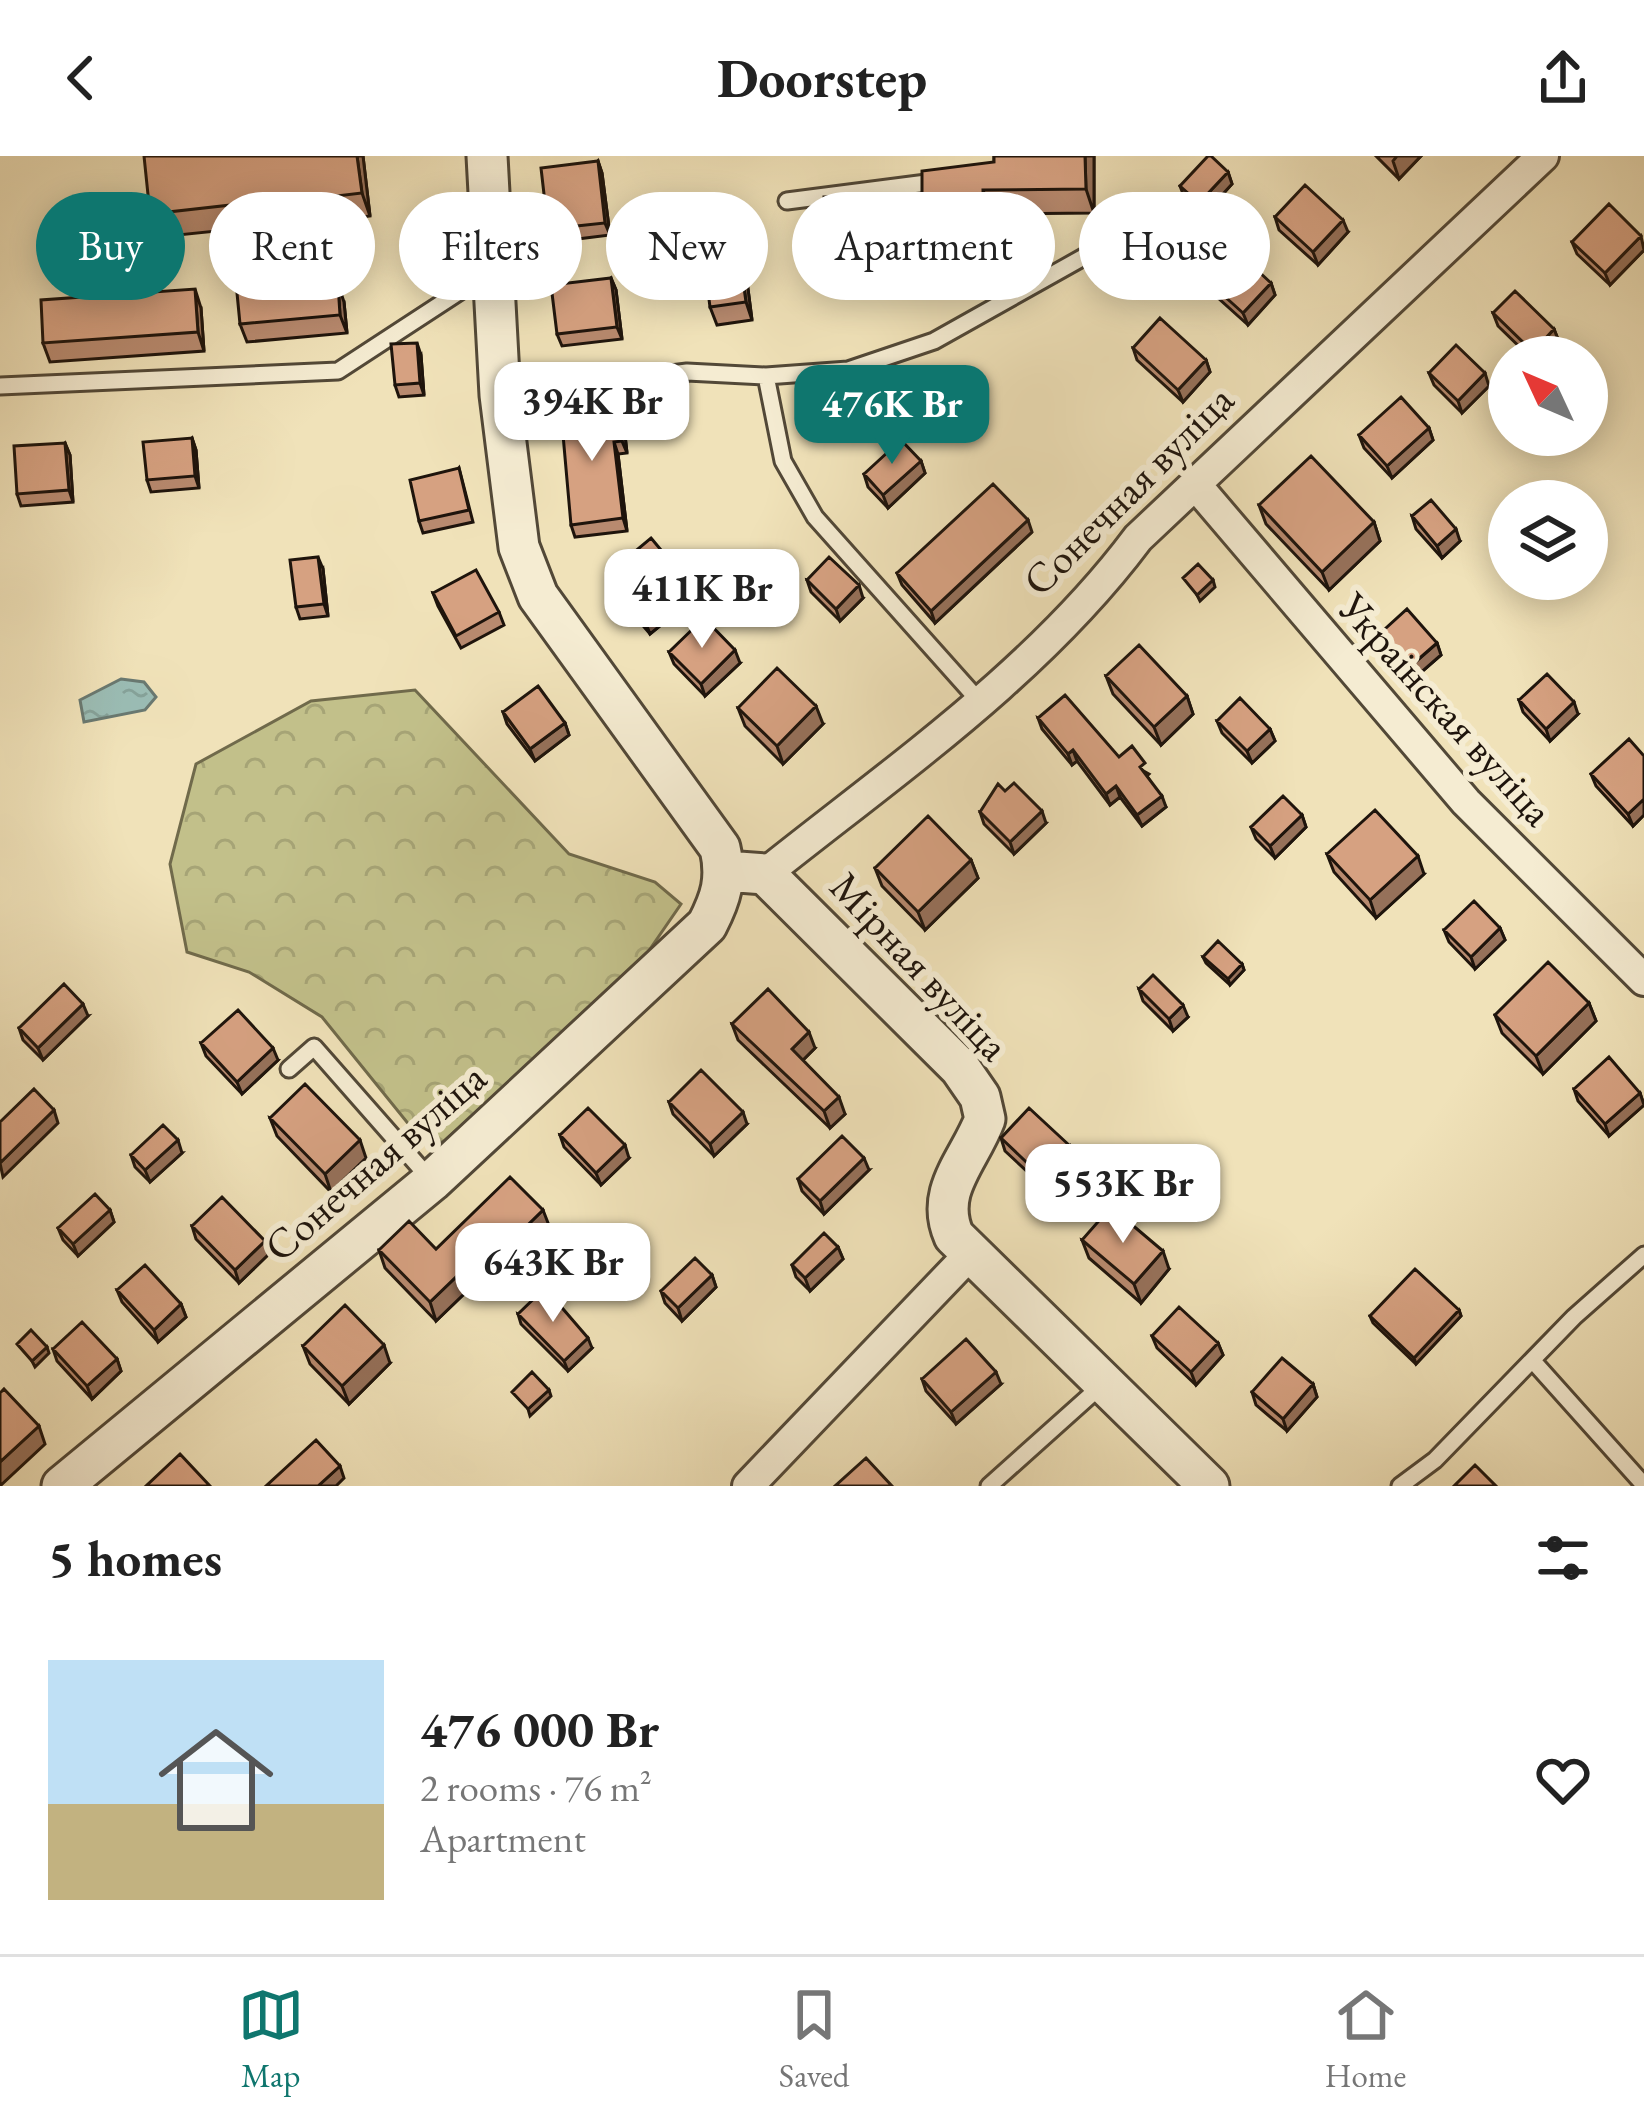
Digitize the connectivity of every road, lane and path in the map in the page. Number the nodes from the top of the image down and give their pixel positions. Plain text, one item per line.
1 (487, 156) edge
2 (1543, 156) edge
3 (962, 178) edge
4 (488, 192) edge
5 (787, 201) dead end
6 (1079, 260) edge
7 (447, 300) edge
8 (492, 300) edge
9 (766, 376) junction
10 (0, 386) edge
11 (500, 395) junction
12 (1196, 484) junction
13 (980, 702) junction
14 (765, 874) junction
15 (724, 879) junction
16 (1644, 980) edge
17 (289, 1069) dead end
18 (432, 1181) junction
19 (970, 1254) junction
20 (1644, 1255) edge
21 (1534, 1361) junction
22 (1107, 1381) junction
23 (62, 1486) edge
24 (748, 1486) edge
25 (989, 1486) edge
26 (1210, 1486) edge
27 (1400, 1486) edge
28 (1644, 1486) edge

1 - 4 street
2 - 12 street, Сонечная вуліца
3 - 5 lane
6 - 9 lane
7 - 10 lane
8 - 11 street
9 - 11 lane
9 - 13 lane
11 - 15 street
12 - 13 street, Сонечная вуліца
12 - 16 street, Украінская вуліца
13 - 14 street, Сонечная вуліца
14 - 15 street, Мірная вуліца
14 - 19 street, Мірная вуліца
15 - 18 street, Сонечная вуліца
17 - 18 lane
18 - 23 street, Сонечная вуліца
19 - 22 street, Мірная вуліца
19 - 24 street
20 - 21 lane
21 - 27 lane
21 - 28 lane
22 - 25 lane
22 - 26 street, Мірная вуліца

